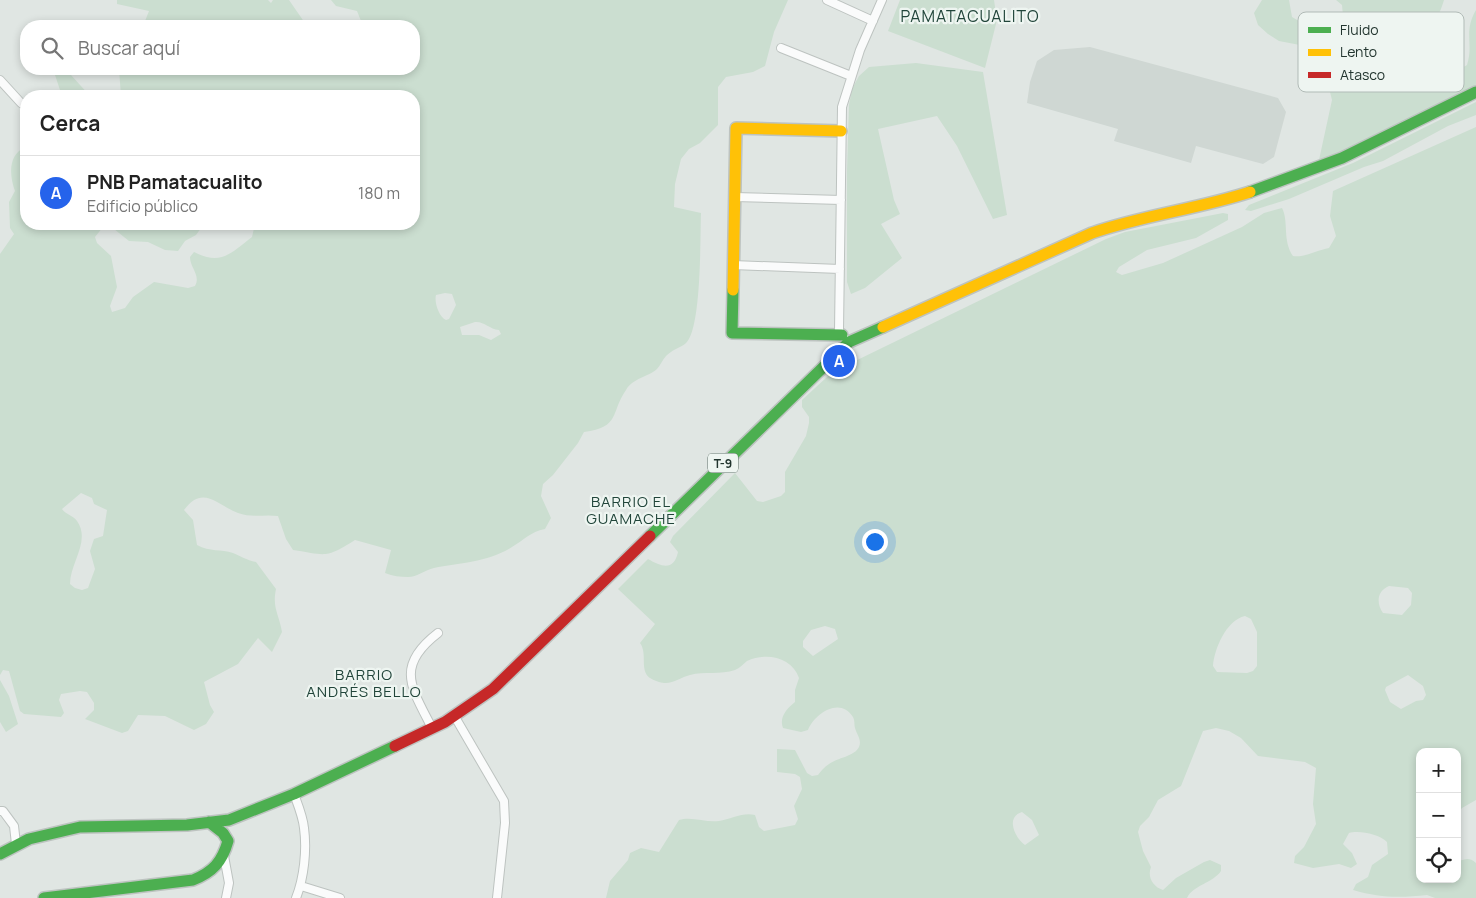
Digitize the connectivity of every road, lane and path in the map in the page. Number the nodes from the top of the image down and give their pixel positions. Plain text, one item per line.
1 (827, 0) edge
2 (882, 0) edge
3 (873, 21) junction
4 (781, 48) dead end
5 (852, 76) junction
6 (0, 80) edge
7 (1476, 92) edge
8 (20, 103) edge
9 (842, 131) junction
10 (734, 197) junction
11 (840, 200) junction
12 (733, 265) junction
13 (840, 269) junction
14 (845, 338) junction
15 (438, 633) dead end
16 (455, 717) junction
17 (432, 728) junction
18 (294, 794) junction
19 (0, 811) edge
20 (209, 822) junction
21 (16, 844) junction
22 (0, 854) edge
23 (224, 856) junction
24 (300, 886) junction
25 (104, 894) edge
26 (44, 898) edge
27 (226, 898) edge
28 (296, 898) edge
29 (340, 898) edge
30 (497, 898) edge

1 - 3 street
2 - 3 street
3 - 5 street
4 - 5 street
5 - 9 street
6 - 8 street
7 - 14 main road, T-9
9 - 10 main road
9 - 11 street
10 - 11 street
10 - 12 main road
11 - 13 street
12 - 13 street
12 - 14 main road
13 - 14 street
14 - 16 main road, T-9
15 - 17 street
16 - 17 main road, T-9
16 - 30 street
17 - 18 main road, T-9
18 - 20 main road, T-9
18 - 24 street
19 - 21 street
20 - 21 main road, T-9
20 - 23 main road
21 - 22 main road, T-9
23 - 25 main road
23 - 27 street
24 - 28 street
24 - 29 street
25 - 26 main road

